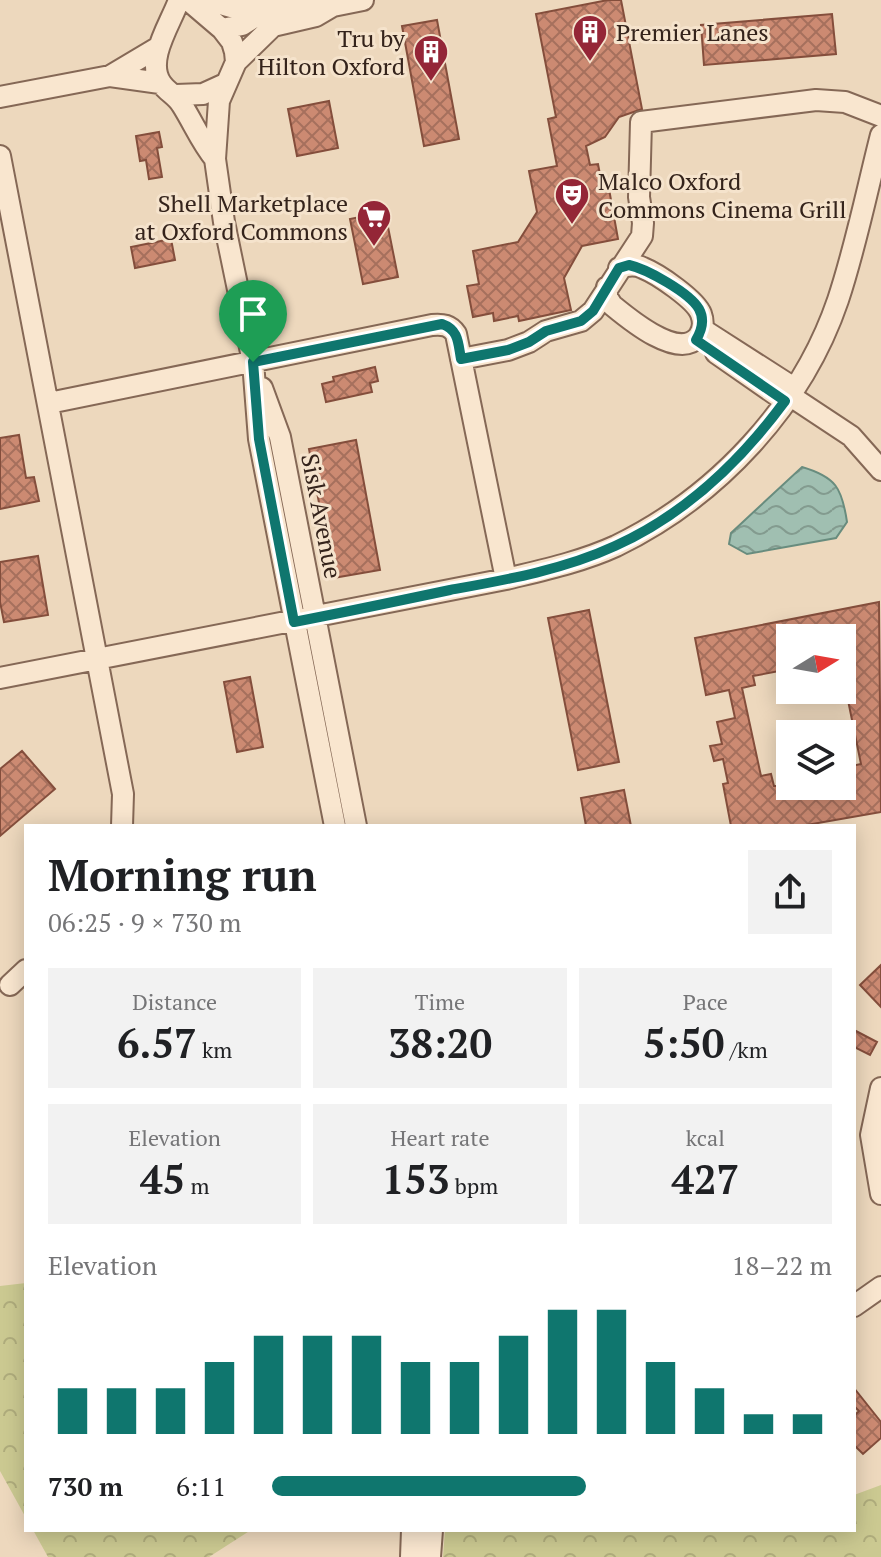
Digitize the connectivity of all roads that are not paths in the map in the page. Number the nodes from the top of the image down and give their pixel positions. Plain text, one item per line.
1 (179, 0) edge
2 (188, 0) edge
3 (363, 0) edge
4 (333, 6) junction
5 (267, 9) junction
6 (215, 16) edge
7 (162, 39) junction
8 (236, 62) junction
9 (110, 76) junction
10 (225, 84) junction
11 (168, 89) junction
12 (0, 97) edge
13 (881, 116) edge
14 (881, 135) edge
15 (0, 156) edge
16 (215, 159) junction
17 (619, 268) junction
18 (607, 287) junction
19 (699, 334) junction
20 (461, 359) junction
21 (253, 362) junction
22 (789, 395) junction
23 (49, 403) junction
24 (881, 470) edge
25 (506, 579) junction
26 (316, 617) junction
27 (294, 622) junction
28 (98, 659) junction
29 (0, 678) edge
30 (122, 824) edge
31 (335, 824) edge
32 (356, 824) edge
33 (24, 972) edge
34 (10, 985) dead end
35 (881, 1088) edge
36 (881, 1194) edge
37 (881, 1287) edge
38 (856, 1305) edge
39 (412, 1532) edge
40 (432, 1532) edge
41 (411, 1557) edge
42 (430, 1557) edge

1 - 7 street, Sisk Avenue
2 - 6 street
3 - 4 street
4 - 5 street
4 - 8 street, Sisk Avenue
5 - 6 street
5 - 6 street
6 - 7 street
6 - 8 street
7 - 9 street
7 - 11 street, Sisk Avenue
8 - 10 street, Sisk Avenue
9 - 11 street
9 - 12 street
10 - 11 street
10 - 16 street, Sisk Avenue
11 - 16 street, Sisk Avenue
13 - 17 street
14 - 22 street
15 - 23 street
16 - 21 street, Sisk Avenue
17 - 18 street
17 - 19 street
18 - 19 street
18 - 20 street
19 - 22 street
20 - 21 street
20 - 25 street
21 - 23 street
21 - 26 street, Sisk Avenue
21 - 27 street, Sisk Avenue
22 - 24 street
22 - 25 street
23 - 28 street
25 - 26 street
26 - 27 street
26 - 32 street, Sisk Avenue
27 - 28 street
27 - 31 street, Sisk Avenue
28 - 29 street
28 - 30 street
33 - 34 street
35 - 36 street
37 - 38 street
39 - 41 street
40 - 42 street

